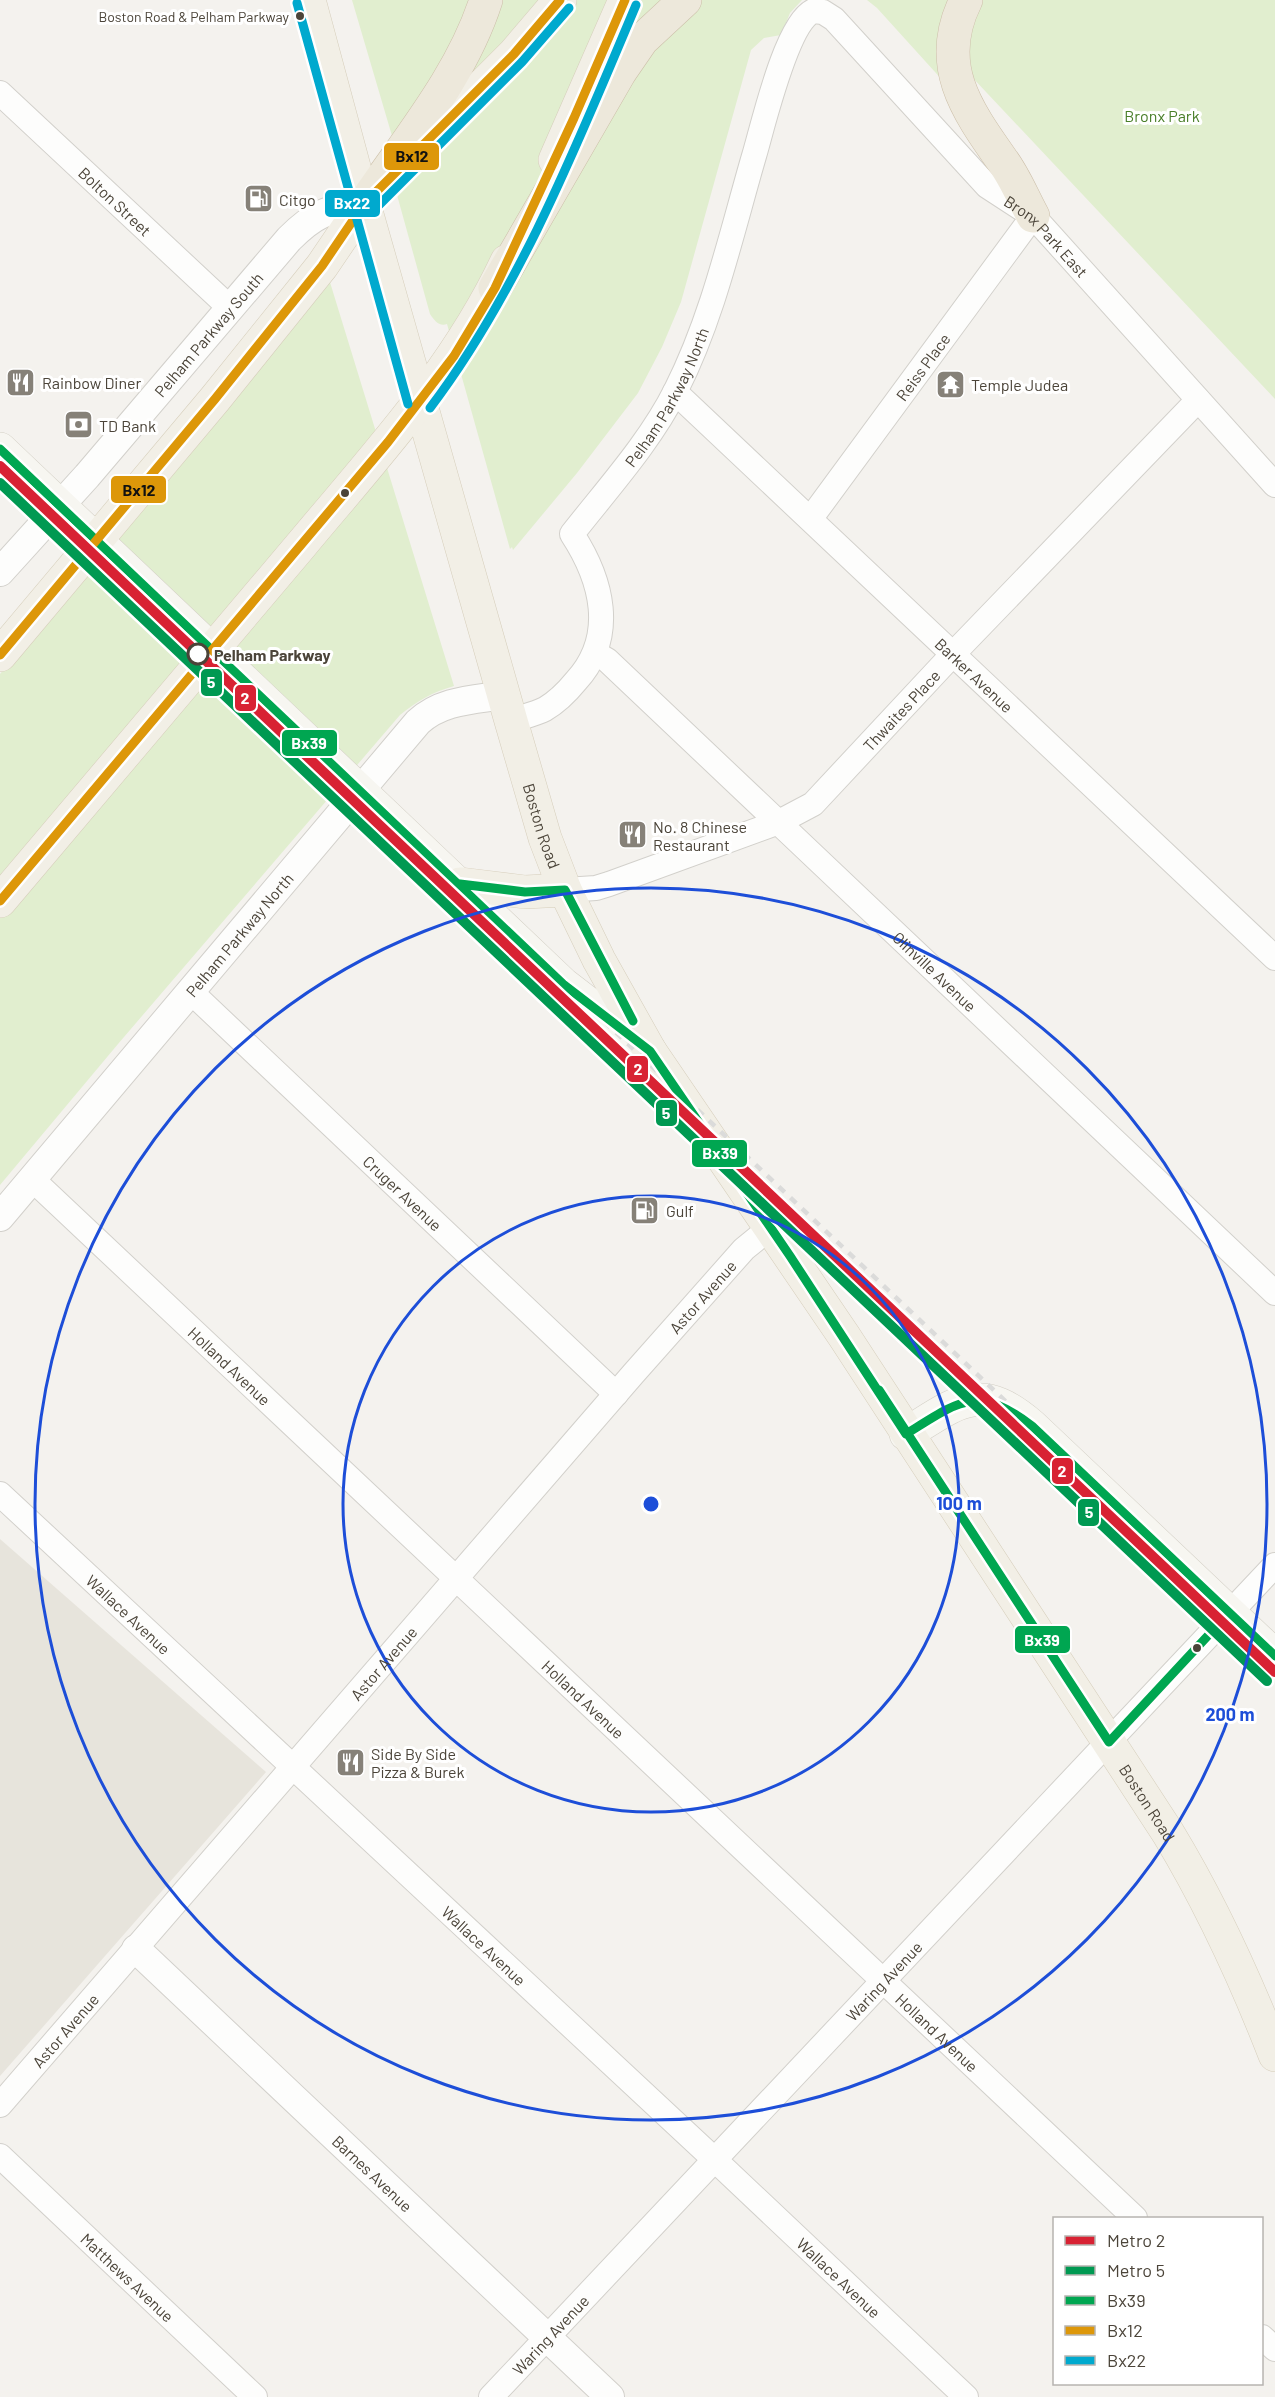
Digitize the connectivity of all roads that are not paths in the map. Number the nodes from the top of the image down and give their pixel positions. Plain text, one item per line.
1 (309, 0) edge
2 (486, 0) edge
3 (560, 0) edge
4 (625, 0) edge
5 (685, 0) edge
6 (966, 0) edge
7 (805, 16) joint
8 (0, 93) edge
9 (364, 204) junction
10 (1033, 216) junction
11 (495, 288) junction
12 (230, 308) junction
13 (675, 392) junction
14 (1198, 400) junction
15 (420, 401) junction
16 (0, 449) edge
17 (1275, 485) edge
18 (59, 505) junction
19 (811, 518) junction
20 (96, 540) junction
21 (0, 572) edge
22 (213, 651) junction
23 (595, 653) junction
24 (953, 654) junction
25 (0, 655) edge
26 (507, 708) junction
27 (359, 790) junction
28 (778, 822) junction
29 (460, 884) junction
30 (565, 890) junction
31 (0, 901) edge
32 (1275, 958) edge
33 (191, 992) junction
34 (650, 1051) junction
35 (32, 1179) junction
36 (0, 1217) edge
37 (771, 1227) junction
38 (1275, 1293) edge
39 (616, 1394) junction
40 (906, 1434) junction
41 (0, 1494) edge
42 (1275, 1565) edge
43 (454, 1579) junction
44 (1229, 1613) junction
45 (1275, 1656) edge
46 (1109, 1742) junction
47 (292, 1766) junction
48 (136, 1949) junction
49 (883, 1983) junction
50 (1275, 2055) edge
51 (0, 2105) edge
52 (0, 2156) edge
53 (715, 2160) junction
54 (1134, 2217) edge
55 (547, 2337) junction
56 (1263, 2338) edge
57 (1275, 2349) edge
58 (255, 2397) edge
59 (491, 2397) edge
60 (610, 2397) edge
61 (966, 2397) edge

1 - 9 main road, Boston Road
2 - 9 highway
3 - 9 main road
4 - 11 main road
5 - 11 highway
6 - 10 highway
7 - 10 street, Bronx Park East
7 - 13 street, Pelham Parkway North
8 - 12 street, Bolton Street
9 - 12 street, Pelham Parkway South
9 - 15 main road, Boston Road
9 - 20 main road
10 - 14 street, Bronx Park East
10 - 19 street, Reiss Place
11 - 15 main road
12 - 18 street, Pelham Parkway South
13 - 19 street, Barker Avenue
13 - 23 street, Pelham Parkway North
14 - 17 street, Bronx Park East
14 - 24 street, Thwaites Place
15 - 22 main road
15 - 26 main road, Boston Road
16 - 18 main road
18 - 20 main road
18 - 21 street, Pelham Parkway South
19 - 24 street, Barker Avenue
20 - 22 main road
20 - 25 main road
22 - 27 main road
22 - 31 main road
23 - 26 street, Pelham Parkway North
23 - 28 street, Olinville Avenue
24 - 28 street, Thwaites Place
24 - 32 street, Barker Avenue
26 - 27 street, Pelham Parkway North
26 - 30 main road, Boston Road
27 - 29 main road
27 - 33 street, Pelham Parkway North
28 - 30 street, Thwaites Place
28 - 38 street, Olinville Avenue
29 - 30 main road
29 - 34 main road
30 - 34 main road, Boston Road
33 - 35 street, Pelham Parkway North
33 - 39 street, Cruger Avenue
34 - 37 main road, Boston Road
35 - 36 street, Pelham Parkway North
35 - 43 street, Holland Avenue
37 - 39 street, Astor Avenue
37 - 40 main road, Boston Road
39 - 43 street, Astor Avenue
40 - 44 main road
40 - 46 main road, Boston Road
41 - 47 street, Wallace Avenue
42 - 44 street, Waring Avenue
43 - 47 street, Astor Avenue
43 - 49 street, Holland Avenue
44 - 45 main road
44 - 46 street, Waring Avenue
46 - 49 street, Waring Avenue
46 - 50 main road, Boston Road
47 - 48 street, Astor Avenue
47 - 53 street, Wallace Avenue
48 - 51 street, Astor Avenue
48 - 55 street, Barnes Avenue
49 - 53 street, Waring Avenue
49 - 54 street, Holland Avenue
52 - 58 street, Matthews Avenue
53 - 55 street, Waring Avenue
53 - 61 street, Wallace Avenue
55 - 59 street, Waring Avenue
55 - 60 street, Barnes Avenue
56 - 57 street

